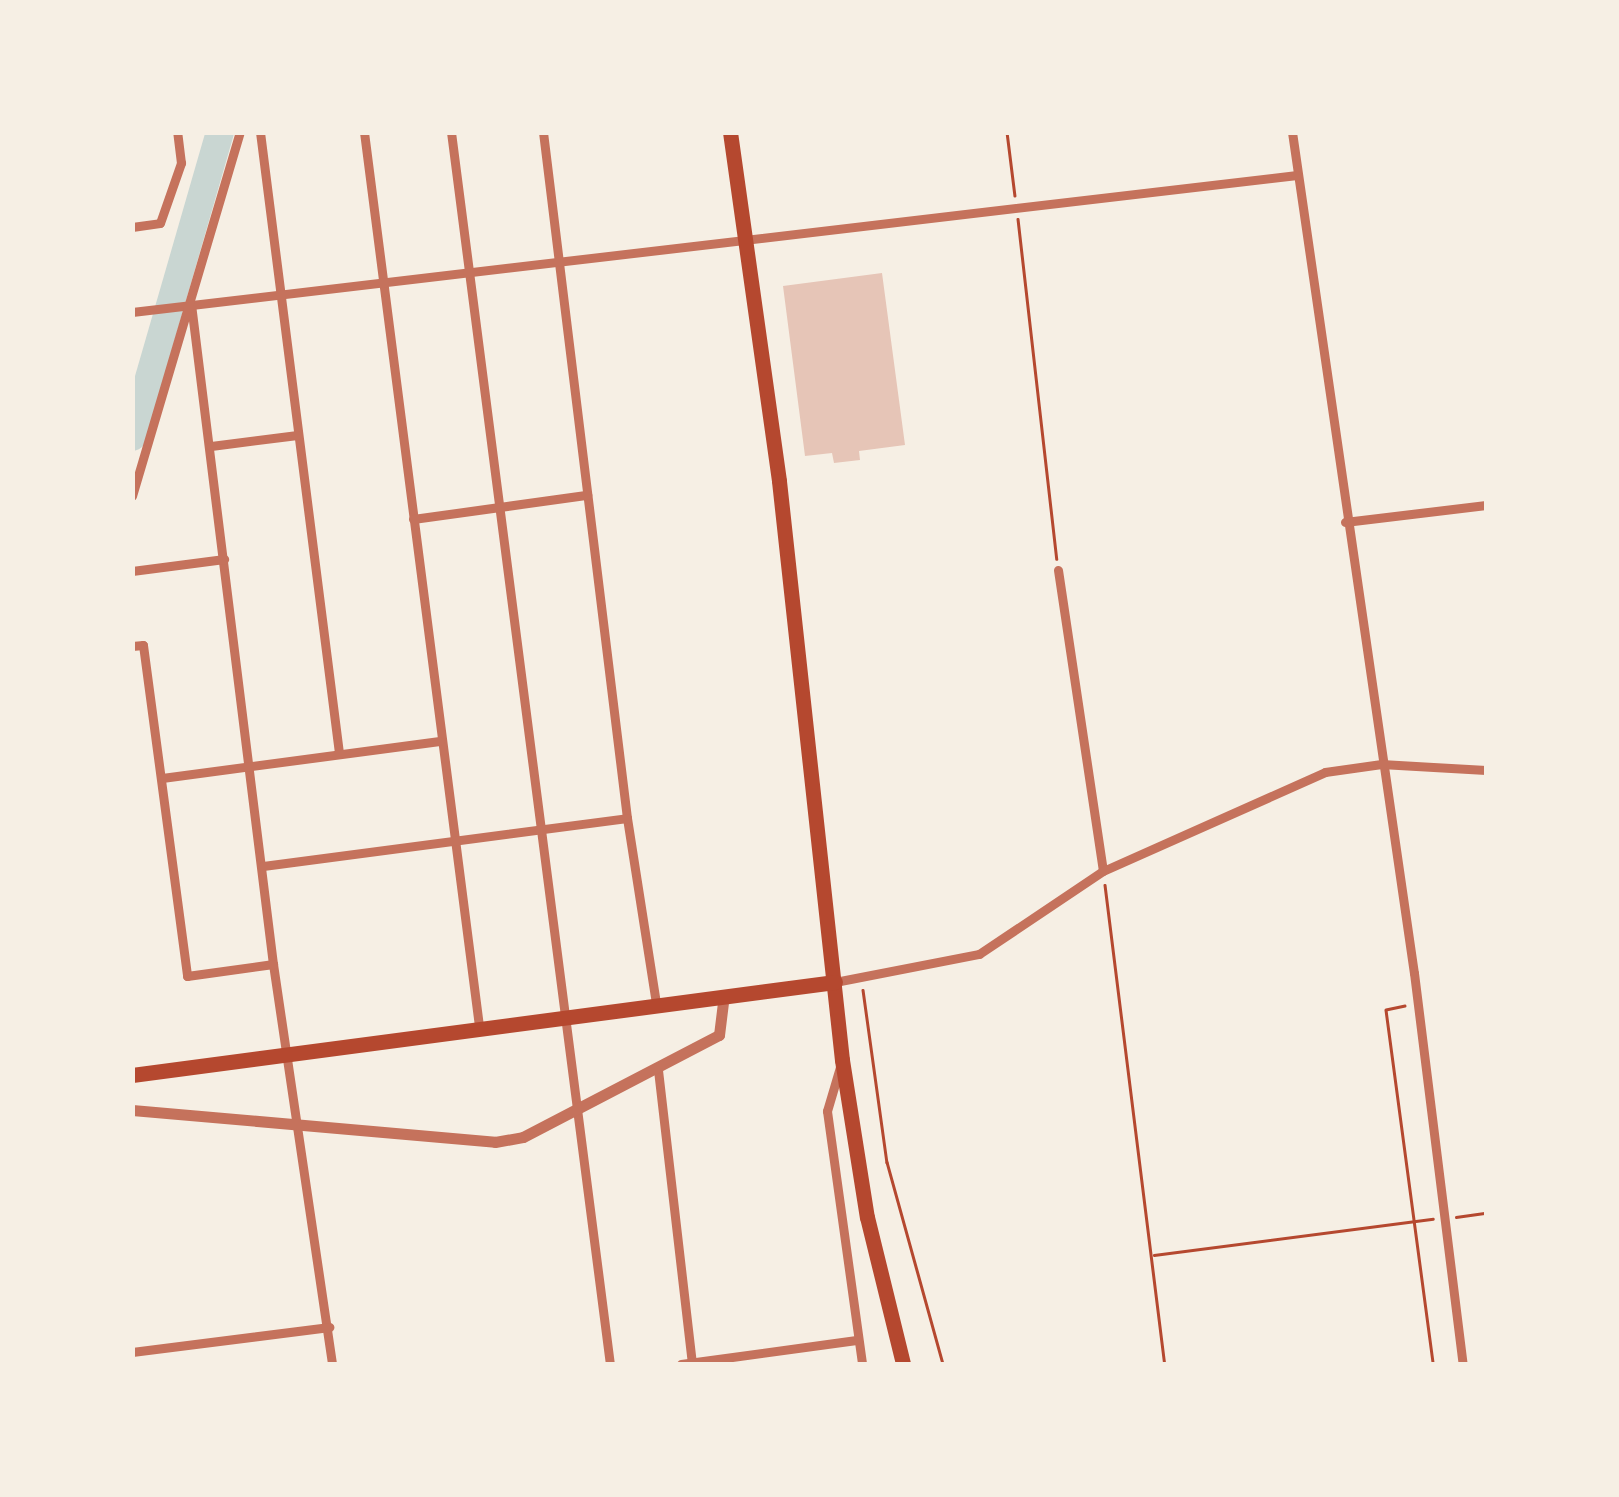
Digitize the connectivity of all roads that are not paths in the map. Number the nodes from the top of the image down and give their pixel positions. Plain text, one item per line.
1 (177, 132) edge
2 (240, 132) edge
3 (260, 132) edge
4 (364, 132) edge
5 (452, 132) edge
6 (542, 132) edge
7 (730, 132) edge
8 (1292, 132) edge
9 (1298, 175) junction
10 (132, 227) edge
11 (743, 237) junction
12 (558, 262) junction
13 (469, 272) junction
14 (380, 283) junction
15 (280, 299) junction
16 (186, 305) junction
17 (137, 312) edge
18 (298, 435) junction
19 (211, 446) junction
20 (587, 495) junction
21 (132, 496) edge
22 (1486, 505) edge
23 (498, 508) junction
24 (414, 519) junction
25 (1345, 522) junction
26 (224, 559) junction
27 (132, 570) edge
28 (1058, 570) road end
29 (132, 646) edge
30 (440, 742) junction
31 (339, 753) junction
32 (251, 764) junction
33 (1382, 764) junction
34 (1486, 770) edge
35 (162, 778) junction
36 (627, 818) junction
37 (540, 830) junction
38 (454, 842) junction
39 (263, 866) junction
40 (1104, 871) junction
41 (273, 964) junction
42 (835, 982) junction
43 (724, 996) junction
44 (656, 1003) junction
45 (565, 1014) junction
46 (479, 1026) junction
47 (286, 1055) junction
48 (842, 1060) junction
49 (658, 1070) junction
50 (132, 1075) edge
51 (581, 1109) junction
52 (132, 1110) edge
53 (302, 1124) junction
54 (329, 1326) junction
55 (856, 1340) junction
56 (132, 1352) edge
57 (332, 1364) edge
58 (610, 1364) edge
59 (681, 1364) edge
60 (692, 1364) edge
61 (862, 1364) edge
62 (903, 1364) edge
63 (1463, 1364) edge

1 - 10 street
2 - 16 street
3 - 15 street
4 - 14 street
5 - 13 street
6 - 12 street
7 - 11 highway
8 - 9 street
9 - 11 street
9 - 25 street
11 - 12 street
11 - 42 highway
12 - 13 street
12 - 20 street
13 - 14 street
13 - 23 street
14 - 15 street
14 - 24 street
15 - 16 street
15 - 18 street
16 - 17 street
16 - 19 street
16 - 21 street
18 - 19 street
18 - 31 street
19 - 26 street
20 - 23 street
20 - 36 street
22 - 25 street
23 - 24 street
23 - 37 street
24 - 30 street
25 - 33 street
26 - 27 street
26 - 32 street
28 - 40 street
29 - 35 street
30 - 31 street
30 - 38 street
31 - 32 street
32 - 35 street
32 - 39 street
33 - 34 street
33 - 40 street
33 - 63 street
35 - 41 street
36 - 37 street
36 - 44 street
37 - 38 street
37 - 45 street
38 - 39 street
38 - 46 street
39 - 41 street
40 - 42 street
41 - 47 street
42 - 43 highway
42 - 48 highway
43 - 44 highway
43 - 49 street
44 - 45 highway
45 - 46 highway
45 - 51 street
46 - 47 highway
47 - 50 highway
47 - 53 street
48 - 55 street
48 - 62 highway
49 - 51 street
49 - 60 street
51 - 53 street
51 - 58 street
52 - 53 street
53 - 54 street
54 - 56 street
54 - 57 street
55 - 60 street
55 - 61 street
59 - 60 street

